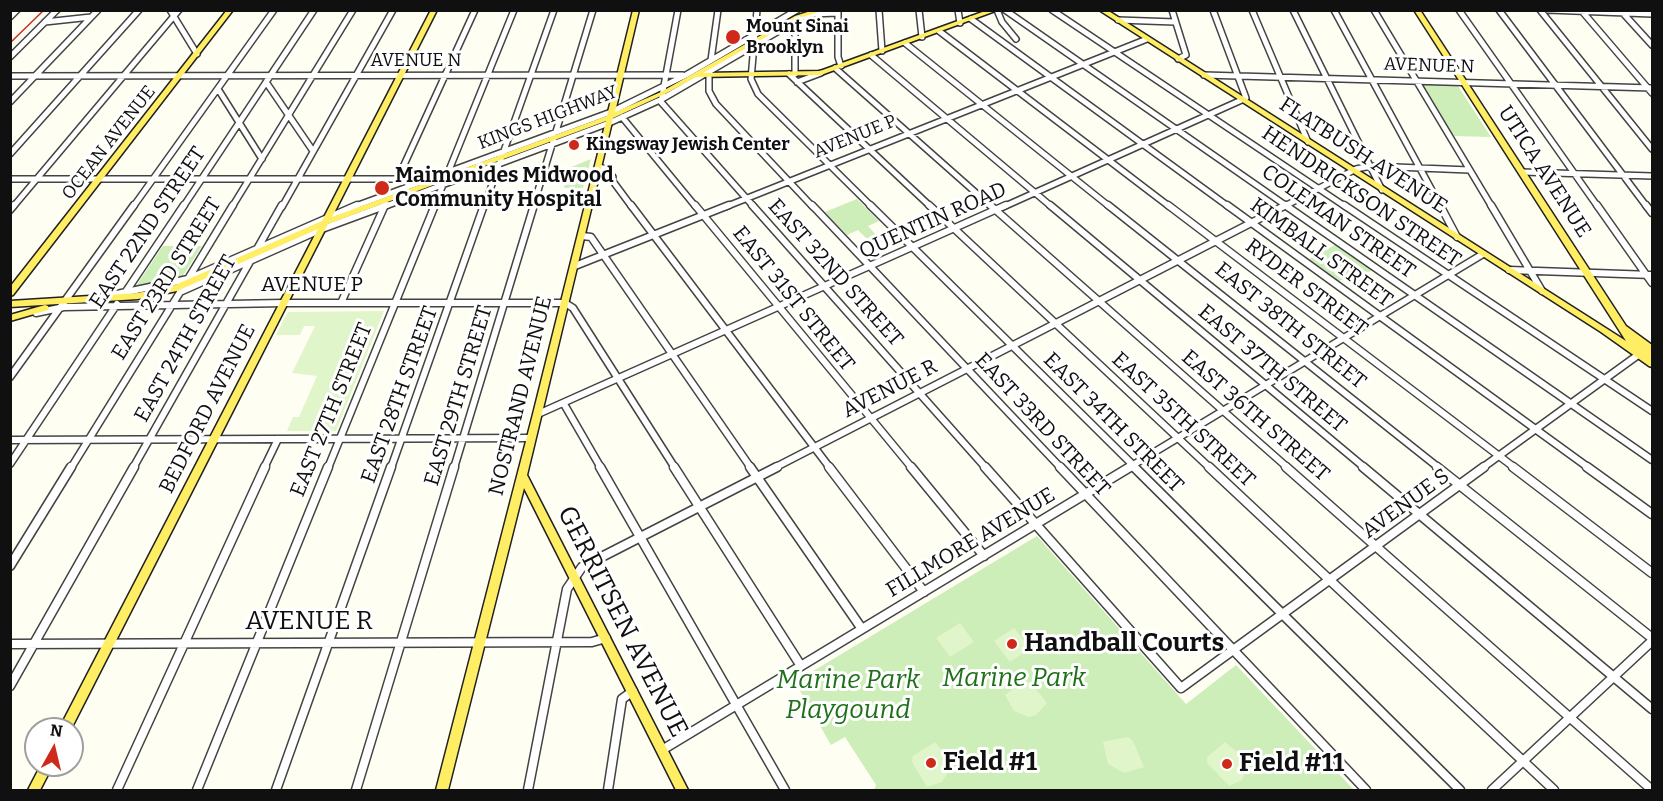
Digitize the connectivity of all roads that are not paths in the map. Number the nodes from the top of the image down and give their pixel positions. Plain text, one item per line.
1 (17, 10) edge
2 (57, 10) edge
3 (98, 10) edge
4 (139, 10) edge
5 (170, 10) edge
6 (179, 10) edge
7 (230, 10) edge
8 (274, 10) edge
9 (314, 10) edge
10 (353, 10) edge
11 (393, 10) edge
12 (434, 10) edge
13 (475, 10) edge
14 (514, 10) edge
15 (554, 10) edge
16 (593, 10) edge
17 (636, 10) edge
18 (678, 10) edge
19 (718, 10) edge
20 (758, 10) edge
21 (799, 10) edge
22 (822, 10) edge
23 (879, 10) edge
24 (919, 10) edge
25 (958, 10) edge
26 (996, 10) edge
27 (1005, 10) edge
28 (1052, 10) edge
29 (1102, 10) edge
30 (1172, 10) edge
31 (1213, 10) edge
32 (1252, 10) edge
33 (1293, 10) edge
34 (1335, 10) edge
35 (1374, 10) edge
36 (1417, 10) edge
37 (1459, 10) edge
38 (1499, 10) edge
39 (1540, 10) edge
40 (1548, 10) edge
41 (1581, 11) edge
42 (838, 12) edge
43 (1622, 12) edge
44 (811, 14) junction
45 (1653, 14) edge
46 (10, 17) edge
47 (92, 17) junction
48 (174, 17) junction
49 (971, 19) junction
50 (1118, 20) junction
51 (45, 22) junction
52 (795, 22) junction
53 (1176, 22) junction
54 (960, 23) junction
55 (939, 31) junction
56 (922, 37) junction
57 (1016, 39) dead end
58 (1147, 39) junction
59 (755, 40) junction
60 (905, 43) junction
61 (1653, 45) edge
62 (882, 51) junction
63 (1114, 52) junction
64 (197, 54) junction
65 (871, 55) junction
66 (10, 57) edge
67 (1178, 59) junction
68 (711, 60) junction
69 (1083, 65) junction
70 (838, 67) junction
71 (531, 75) junction
72 (574, 75) junction
73 (620, 75) junction
74 (666, 75) junction
75 (690, 75) junction
76 (706, 75) junction
77 (752, 75) junction
78 (1204, 75) junction
79 (1238, 75) junction
80 (10, 76) edge
81 (35, 76) junction
82 (80, 76) junction
83 (124, 76) junction
84 (180, 76) junction
85 (227, 76) junction
86 (270, 76) junction
87 (313, 76) junction
88 (356, 76) junction
89 (400, 76) junction
90 (445, 76) junction
91 (488, 76) junction
92 (1281, 76) junction
93 (794, 77) junction
94 (1051, 77) junction
95 (1326, 78) junction
96 (1372, 79) junction
97 (1416, 81) junction
98 (266, 82) junction
99 (1463, 82) junction
100 (1511, 84) junction
101 (1556, 85) junction
102 (1602, 87) junction
103 (218, 89) junction
104 (1651, 90) edge
105 (1017, 91) junction
106 (663, 93) junction
107 (1242, 100) junction
108 (10, 102) edge
109 (983, 104) junction
110 (288, 115) junction
111 (1209, 115) junction
112 (610, 117) junction
113 (622, 117) junction
114 (947, 118) junction
115 (239, 122) junction
116 (1176, 130) junction
117 (909, 134) junction
118 (554, 140) junction
119 (1308, 142) junction
120 (1143, 145) junction
121 (869, 149) junction
122 (1653, 149) edge
123 (313, 151) junction
124 (10, 154) edge
125 (262, 159) junction
126 (501, 159) junction
127 (1108, 160) junction
128 (830, 165) junction
129 (1371, 166) junction
130 (599, 167) junction
131 (1421, 168) junction
132 (1469, 170) junction
133 (1353, 171) junction
134 (1522, 172) junction
135 (1575, 174) junction
136 (1624, 175) junction
137 (1072, 176) junction
138 (1653, 176) edge
139 (250, 178) junction
140 (298, 178) junction
141 (348, 178) junction
142 (398, 178) junction
143 (10, 179) edge
144 (37, 179) junction
145 (99, 179) junction
146 (153, 179) junction
147 (201, 179) junction
148 (446, 179) junction
149 (430, 180) junction
150 (789, 181) junction
151 (1318, 188) junction
152 (1383, 190) junction
153 (1036, 193) junction
154 (747, 198) junction
155 (386, 200) junction
156 (1286, 205) junction
157 (10, 210) edge
158 (996, 211) junction
159 (1653, 213) edge
160 (703, 215) junction
161 (326, 222) junction
162 (1251, 223) junction
163 (954, 229) junction
164 (654, 235) junction
165 (582, 236) junction
166 (1457, 237) junction
167 (1216, 241) junction
168 (913, 248) junction
169 (255, 254) junction
170 (1483, 254) junction
171 (602, 255) junction
172 (1179, 260) junction
173 (574, 266) junction
174 (870, 267) junction
175 (1509, 270) junction
176 (1529, 270) junction
177 (1587, 272) junction
178 (1649, 274) edge
179 (1448, 275) junction
180 (1140, 280) junction
181 (1653, 283) edge
182 (184, 285) junction
183 (825, 287) junction
184 (1542, 291) junction
185 (10, 293) edge
186 (123, 295) junction
187 (1415, 295) junction
188 (1098, 301) junction
189 (284, 303) junction
190 (341, 303) junction
191 (395, 303) junction
192 (450, 303) junction
193 (505, 303) junction
194 (565, 303) junction
195 (10, 304) edge
196 (227, 304) junction
197 (62, 305) junction
198 (171, 306) junction
199 (116, 307) junction
200 (779, 308) junction
201 (1380, 316) junction
202 (11, 318) edge
203 (1056, 324) junction
204 (1622, 326) junction
205 (1604, 330) junction
206 (727, 331) junction
207 (1343, 338) junction
208 (1632, 344) junction
209 (1012, 346) junction
210 (1652, 353) edge
211 (1638, 355) junction
212 (673, 356) junction
213 (1305, 361) junction
214 (1653, 364) edge
215 (967, 369) junction
216 (10, 376) edge
217 (1605, 379) junction
218 (619, 380) junction
219 (1266, 386) junction
220 (920, 394) junction
221 (564, 404) junction
222 (1571, 404) junction
223 (1653, 411) edge
224 (1223, 412) junction
225 (538, 414) junction
226 (871, 419) junction
227 (1536, 430) junction
228 (463, 438) junction
229 (532, 438) junction
230 (89, 439) junction
231 (150, 439) junction
232 (214, 439) junction
233 (278, 439) junction
234 (340, 439) junction
235 (402, 439) junction
236 (1178, 439) junction
237 (10, 440) edge
238 (27, 440) junction
239 (815, 448) junction
240 (1499, 457) junction
241 (1653, 460) edge
242 (10, 464) edge
243 (1133, 466) junction
244 (522, 474) junction
245 (757, 477) junction
246 (1461, 485) junction
247 (1086, 495) junction
248 (700, 506) junction
249 (1421, 514) junction
250 (1653, 514) edge
251 (1036, 525) junction
252 (640, 538) junction
253 (1377, 547) junction
254 (984, 556) junction
255 (10, 566) edge
256 (1653, 573) edge
257 (575, 576) junction
258 (1330, 581) junction
259 (924, 592) junction
260 (1282, 615) junction
261 (862, 629) junction
262 (606, 638) junction
263 (1653, 639) edge
264 (401, 642) junction
265 (479, 642) junction
266 (556, 642) junction
267 (184, 643) junction
268 (257, 643) junction
269 (329, 643) junction
270 (10, 644) edge
271 (34, 644) junction
272 (109, 644) junction
273 (1233, 651) junction
274 (801, 666) junction
275 (1614, 677) junction
276 (10, 686) edge
277 (1181, 688) joint
278 (633, 691) junction
279 (736, 706) junction
280 (1653, 709) edge
281 (71, 717) edge
282 (1569, 717) junction
283 (662, 750) junction
284 (1523, 762) junction
285 (117, 790) edge
286 (197, 790) edge
287 (276, 790) edge
288 (356, 790) edge
289 (442, 790) edge
290 (528, 790) edge
291 (608, 790) edge
292 (682, 790) edge
293 (784, 790) edge
294 (1365, 790) edge
295 (1460, 790) edge
296 (1492, 790) edge
297 (1554, 790) edge
298 (1652, 790) edge

1 - 46 street
2 - 51 street
3 - 47 street
4 - 82 street
5 - 48 street
6 - 48 street
7 - 64 main road, OCEAN AVENUE
8 - 85 street
9 - 86 street, EAST 22ND STREET
10 - 87 street, EAST 23RD STREET
11 - 88 street, EAST 24TH STREET
12 - 89 main road, BEDFORD AVENUE
13 - 90 street
14 - 91 street, EAST 27TH STREET
15 - 71 street, EAST 28TH STREET
16 - 72 street, EAST 29TH STREET
17 - 73 main road, NOSTRAND AVENUE
18 - 74 street
19 - 68 street
20 - 59 street
21 - 44 main road
21 - 59 main road, KINGS HIGHWAY
22 - 44 main road, KINGS HIGHWAY
23 - 62 street
24 - 56 street
25 - 54 street
26 - 49 main road, AVENUE N
26 - 57 street
27 - 69 street, COLEMAN STREET
28 - 63 street, HENDRICKSON STREET
29 - 50 main road, FLATBUSH AVENUE
30 - 53 street
31 - 79 street
32 - 92 street
33 - 95 street
34 - 96 street
35 - 97 street
36 - 99 main road, UTICA AVENUE
37 - 100 street
38 - 101 street
39 - 102 street
40 - 41 street
41 - 43 street
41 - 104 street
42 - 44 street
42 - 70 street
43 - 45 street
43 - 61 street
44 - 52 street, KINGS HIGHWAY
44 - 59 main road, KINGS HIGHWAY
47 - 51 street
47 - 81 street
48 - 64 street
48 - 83 street
49 - 54 main road, AVENUE N
49 - 94 street, KIMBALL STREET
50 - 53 street
50 - 58 main road, FLATBUSH AVENUE
51 - 66 street
52 - 59 street, KINGS HIGHWAY
52 - 93 street
53 - 67 street
54 - 55 main road, AVENUE N
55 - 56 main road, AVENUE N
55 - 105 street, RYDER STREET
56 - 60 main road, AVENUE N
58 - 63 street, AVENUE P
58 - 67 main road, FLATBUSH AVENUE
59 - 68 street, KINGS HIGHWAY
59 - 75 main road, KINGS HIGHWAY
59 - 76 street, KINGS HIGHWAY
59 - 77 street
60 - 62 main road, AVENUE N
60 - 109 street, EAST 38TH STREET
62 - 65 main road, AVENUE N
63 - 69 street, AVENUE P
63 - 111 street, HENDRICKSON STREET
64 - 84 main road, OCEAN AVENUE
65 - 70 main road, AVENUE N
65 - 114 street, EAST 37TH STREET
67 - 78 main road, FLATBUSH AVENUE
68 - 75 street, KINGS HIGHWAY
69 - 94 street, AVENUE P
69 - 116 street, COLEMAN STREET
70 - 93 main road, AVENUE N
70 - 117 street, EAST 36TH STREET
71 - 72 street, AVENUE N
71 - 91 street, AVENUE N
71 - 126 street, EAST 28TH STREET
72 - 73 street, AVENUE N
72 - 118 street, EAST 29TH STREET
73 - 74 street, AVENUE N
73 - 112 main road, NOSTRAND AVENUE
74 - 75 street, AVENUE N
74 - 106 street
75 - 76 main road, AVENUE N
75 - 106 main road, KINGS HIGHWAY
76 - 77 main road, AVENUE N
76 - 106 street, KINGS HIGHWAY
76 - 150 street, EAST 33RD STREET
77 - 93 main road, AVENUE N
77 - 128 street, EAST 34TH STREET
78 - 79 street, AVENUE N
78 - 107 main road, FLATBUSH AVENUE
79 - 92 street, AVENUE N
79 - 107 street
80 - 81 street, AVENUE N
81 - 82 street, AVENUE N
81 - 108 street
82 - 83 street, AVENUE N
82 - 124 street
83 - 84 street, AVENUE N
83 - 144 street
84 - 85 street, AVENUE N
84 - 145 main road, OCEAN AVENUE
85 - 86 street, AVENUE N
85 - 103 street
86 - 87 street, AVENUE N
86 - 98 street, EAST 22ND STREET
87 - 88 street, AVENUE N
87 - 110 street, EAST 23RD STREET
88 - 89 street, AVENUE N
88 - 123 street, EAST 24TH STREET
89 - 90 street, AVENUE N
89 - 141 main road, BEDFORD AVENUE
90 - 91 street, AVENUE N
90 - 142 street
91 - 148 street, EAST 27TH STREET
92 - 95 street, AVENUE N
92 - 119 street
93 - 121 street, EAST 35TH STREET
94 - 105 street, AVENUE P
94 - 120 street, KIMBALL STREET
95 - 96 street, AVENUE N
95 - 129 street
96 - 97 street, AVENUE N
96 - 131 street
97 - 99 street, AVENUE N
97 - 132 street
98 - 110 street
98 - 115 street, EAST 22ND STREET
99 - 100 street, AVENUE N
99 - 134 main road, UTICA AVENUE
100 - 101 street, AVENUE N
100 - 135 street
101 - 102 street, AVENUE N
101 - 136 street
102 - 104 street, AVENUE N
102 - 122 street
103 - 115 street
103 - 146 street
105 - 109 street, AVENUE P
105 - 127 street, RYDER STREET
106 - 112 main road, KINGS HIGHWAY
106 - 113 street, KINGS HIGHWAY
106 - 154 street, EAST 32ND STREET
107 - 111 street, QUENTIN ROAD
107 - 119 main road, FLATBUSH AVENUE
109 - 114 street, AVENUE P
109 - 137 street, EAST 38TH STREET
110 - 123 street
110 - 125 street, EAST 23RD STREET
111 - 116 street, QUENTIN ROAD
111 - 151 street, HENDRICKSON STREET
112 - 113 street, KINGS HIGHWAY
112 - 118 main road, KINGS HIGHWAY
112 - 130 main road, NOSTRAND AVENUE
113 - 160 street, EAST 31ST STREET
114 - 117 street, AVENUE P
114 - 153 street, EAST 37TH STREET
115 - 125 street
115 - 147 street, EAST 22ND STREET
116 - 120 street, QUENTIN ROAD
116 - 156 street, COLEMAN STREET
117 - 121 street, AVENUE P
117 - 158 street, EAST 36TH STREET
118 - 126 main road, KINGS HIGHWAY
118 - 193 street, EAST 29TH STREET
119 - 133 main road, FLATBUSH AVENUE
120 - 127 street, QUENTIN ROAD
120 - 162 street, KIMBALL STREET
121 - 128 street, AVENUE P
121 - 163 street, EAST 35TH STREET
123 - 140 street, EAST 24TH STREET
125 - 139 street, EAST 23RD STREET
126 - 148 main road, KINGS HIGHWAY
126 - 192 street, EAST 28TH STREET
127 - 137 street, QUENTIN ROAD
127 - 167 street, RYDER STREET
128 - 150 street, AVENUE P
128 - 168 street, EAST 34TH STREET
129 - 131 street, AVENUE R
129 - 133 street, AVENUE R
129 - 152 street
130 - 164 street
130 - 165 main road, NOSTRAND AVENUE
131 - 132 street, AVENUE R
131 - 166 street
132 - 176 street
133 - 151 street, AVENUE R
133 - 152 main road, FLATBUSH AVENUE
134 - 135 street
134 - 177 main road, UTICA AVENUE
135 - 136 street
135 - 178 street
136 - 138 street
136 - 159 street
137 - 153 street, QUENTIN ROAD
137 - 172 street, EAST 38TH STREET
139 - 140 street
139 - 147 street
139 - 182 street, EAST 23RD STREET
140 - 141 street
140 - 169 street, EAST 24TH STREET
141 - 142 street
141 - 161 main road, BEDFORD AVENUE
142 - 149 street
143 - 144 street
144 - 145 street
144 - 157 street
145 - 146 street
145 - 185 main road, OCEAN AVENUE
146 - 147 street
146 - 197 street
147 - 186 street, EAST 22ND STREET
148 - 149 street, KINGS HIGHWAY
148 - 155 main road, KINGS HIGHWAY
148 - 191 street, EAST 27TH STREET
149 - 155 street, KINGS HIGHWAY
150 - 154 street, AVENUE P
150 - 174 street, EAST 33RD STREET
151 - 156 street, AVENUE R
151 - 179 street, HENDRICKSON STREET
152 - 166 main road, FLATBUSH AVENUE
153 - 158 street, QUENTIN ROAD
153 - 180 street, EAST 37TH STREET
154 - 160 street, AVENUE P
154 - 183 street, EAST 32ND STREET
155 - 161 main road, KINGS HIGHWAY
155 - 190 street
156 - 162 street, AVENUE R
156 - 187 street, COLEMAN STREET
158 - 163 street, QUENTIN ROAD
158 - 188 street, EAST 36TH STREET
160 - 164 street, AVENUE P
160 - 200 street, EAST 31ST STREET
161 - 169 main road, KINGS HIGHWAY
161 - 189 main road, BEDFORD AVENUE
162 - 167 street, AVENUE R
162 - 201 street, KIMBALL STREET
163 - 168 street, QUENTIN ROAD
163 - 203 street, EAST 35TH STREET
164 - 171 street, AVENUE P
164 - 206 street
165 - 171 street
165 - 173 main road, NOSTRAND AVENUE
166 - 170 main road, FLATBUSH AVENUE
167 - 172 street, AVENUE R
167 - 207 street, RYDER STREET
168 - 174 street, QUENTIN ROAD
168 - 209 street, EAST 34TH STREET
169 - 182 main road, KINGS HIGHWAY
169 - 196 street, EAST 24TH STREET
170 - 175 main road, FLATBUSH AVENUE
170 - 179 street, FILLMORE AVENUE
171 - 173 street, AVENUE P
171 - 212 street
172 - 180 street, AVENUE R
172 - 213 street, EAST 38TH STREET
173 - 194 main road, NOSTRAND AVENUE
174 - 183 street, QUENTIN ROAD
174 - 215 street, EAST 33RD STREET
175 - 176 street
175 - 184 main road, FLATBUSH AVENUE
176 - 177 street
176 - 184 street
177 - 178 street
177 - 204 main road, UTICA AVENUE
178 - 181 street
179 - 187 street, FILLMORE AVENUE
179 - 217 street, HENDRICKSON STREET
180 - 188 street, AVENUE R
180 - 219 street, EAST 37TH STREET
182 - 186 main road, KINGS HIGHWAY
182 - 198 street, EAST 23RD STREET
183 - 200 street, QUENTIN ROAD
183 - 220 street, EAST 32ND STREET
184 - 205 main road, FLATBUSH AVENUE
186 - 197 main road, KINGS HIGHWAY
186 - 199 street, EAST 22ND STREET
187 - 201 street, FILLMORE AVENUE
187 - 222 street, COLEMAN STREET
188 - 203 street, AVENUE R
188 - 224 street, EAST 36TH STREET
189 - 190 street, AVENUE P
189 - 196 street, AVENUE P
189 - 232 main road, BEDFORD AVENUE
190 - 191 street, AVENUE P
191 - 192 street, AVENUE P
191 - 234 street, EAST 27TH STREET
192 - 193 street, AVENUE P
192 - 235 street, EAST 28TH STREET
193 - 194 street, AVENUE P
193 - 228 street, EAST 29TH STREET
194 - 218 street
194 - 225 main road, NOSTRAND AVENUE
195 - 197 main road, AVENUE P
196 - 198 street, AVENUE P
196 - 231 street, EAST 24TH STREET
197 - 199 street, AVENUE P
197 - 202 main road
197 - 216 street
198 - 199 street, AVENUE P
198 - 230 street, EAST 23RD STREET
199 - 238 street, EAST 22ND STREET
200 - 206 street, QUENTIN ROAD
200 - 226 street, EAST 31ST STREET
201 - 207 street, FILLMORE AVENUE
201 - 227 street, KIMBALL STREET
203 - 209 street, AVENUE R
203 - 236 street, EAST 35TH STREET
204 - 208 main road, UTICA AVENUE
204 - 210 main road
205 - 208 main road, FLATBUSH AVENUE
205 - 211 main road, FLATBUSH AVENUE
206 - 212 street, QUENTIN ROAD
206 - 239 street
207 - 213 street, FILLMORE AVENUE
207 - 240 street, RYDER STREET
208 - 210 main road, FLATBUSH AVENUE
208 - 211 main road, UTICA AVENUE
209 - 215 street, AVENUE R
209 - 243 street, EAST 34TH STREET
210 - 211 street
211 - 214 main road, FLATBUSH AVENUE
211 - 217 street, AVENUE S
212 - 218 street, QUENTIN ROAD
212 - 245 street
213 - 219 street, FILLMORE AVENUE
213 - 246 street, EAST 38TH STREET
215 - 220 street, AVENUE R
215 - 247 street, EAST 33RD STREET
217 - 222 street, AVENUE S
217 - 223 street, HENDRICKSON STREET
218 - 221 street, QUENTIN ROAD
218 - 248 street
219 - 224 street, FILLMORE AVENUE
219 - 249 street, EAST 37TH STREET
220 - 226 street, AVENUE R
220 - 251 street, EAST 32ND STREET
221 - 225 street, QUENTIN ROAD
221 - 252 street
222 - 227 street, AVENUE S
222 - 241 street, COLEMAN STREET
224 - 236 street, FILLMORE AVENUE
224 - 253 street, EAST 36TH STREET
225 - 229 main road, NOSTRAND AVENUE
226 - 239 street, AVENUE R
226 - 254 street, EAST 31ST STREET
227 - 240 street, AVENUE S
227 - 250 street, KIMBALL STREET
228 - 229 street
228 - 235 street
228 - 264 street, EAST 29TH STREET
229 - 244 main road, NOSTRAND AVENUE
230 - 231 street
230 - 238 street
230 - 255 street, EAST 23RD STREET
231 - 232 street
231 - 271 street, EAST 24TH STREET
232 - 233 street
232 - 272 main road, BEDFORD AVENUE
233 - 234 street
233 - 267 street
234 - 235 street
234 - 268 street, EAST 27TH STREET
235 - 269 street, EAST 28TH STREET
236 - 243 street, FILLMORE AVENUE
236 - 258 street, EAST 35TH STREET
237 - 238 street
238 - 242 street, EAST 22ND STREET
239 - 245 street, AVENUE R
239 - 259 street
240 - 246 street, AVENUE S
240 - 256 street, RYDER STREET
243 - 247 street, FILLMORE AVENUE
243 - 260 street, EAST 34TH STREET
244 - 257 main road, GERRITSEN AVENUE
244 - 265 main road, NOSTRAND AVENUE
245 - 248 street, AVENUE R
245 - 261 street
246 - 249 street, AVENUE S
246 - 263 street, EAST 38TH STREET
247 - 251 street, FILLMORE AVENUE
247 - 273 street, EAST 33RD STREET
248 - 252 street, AVENUE R
248 - 274 street
249 - 253 street, AVENUE S
249 - 275 street, EAST 37TH STREET
251 - 254 street, FILLMORE AVENUE
251 - 277 street, EAST 32ND STREET
252 - 257 street, AVENUE R
252 - 279 street
253 - 258 street, AVENUE S
253 - 282 street, EAST 36TH STREET
254 - 259 street, FILLMORE AVENUE
257 - 262 main road, GERRITSEN AVENUE
257 - 266 street
258 - 260 street, AVENUE S
258 - 284 street, EAST 35TH STREET
259 - 261 street, FILLMORE AVENUE
260 - 273 street, AVENUE S
260 - 295 street, EAST 34TH STREET
261 - 274 street, FILLMORE AVENUE
262 - 266 street, AVENUE R
262 - 278 main road, GERRITSEN AVENUE
263 - 275 street
264 - 265 street, AVENUE R
264 - 269 street, AVENUE R
264 - 288 street, EAST 29TH STREET
265 - 266 street, AVENUE R
265 - 289 main road, NOSTRAND AVENUE
266 - 290 street
267 - 268 street, AVENUE R
267 - 272 street, AVENUE R
267 - 285 street
268 - 269 street, AVENUE R
268 - 286 street, EAST 27TH STREET
269 - 287 street, EAST 28TH STREET
270 - 271 street, AVENUE R
271 - 272 street, AVENUE R
271 - 276 street, EAST 24TH STREET
272 - 281 main road, BEDFORD AVENUE
273 - 277 street, AVENUE S
273 - 294 street, EAST 33RD STREET
274 - 279 street, FILLMORE AVENUE
275 - 280 street, EAST 37TH STREET
275 - 282 street
278 - 283 main road, GERRITSEN AVENUE
278 - 291 street
279 - 283 street, FILLMORE AVENUE
279 - 293 street
282 - 284 street
282 - 298 street, EAST 36TH STREET
283 - 292 main road, GERRITSEN AVENUE
284 - 296 street
284 - 297 street, EAST 35TH STREET

